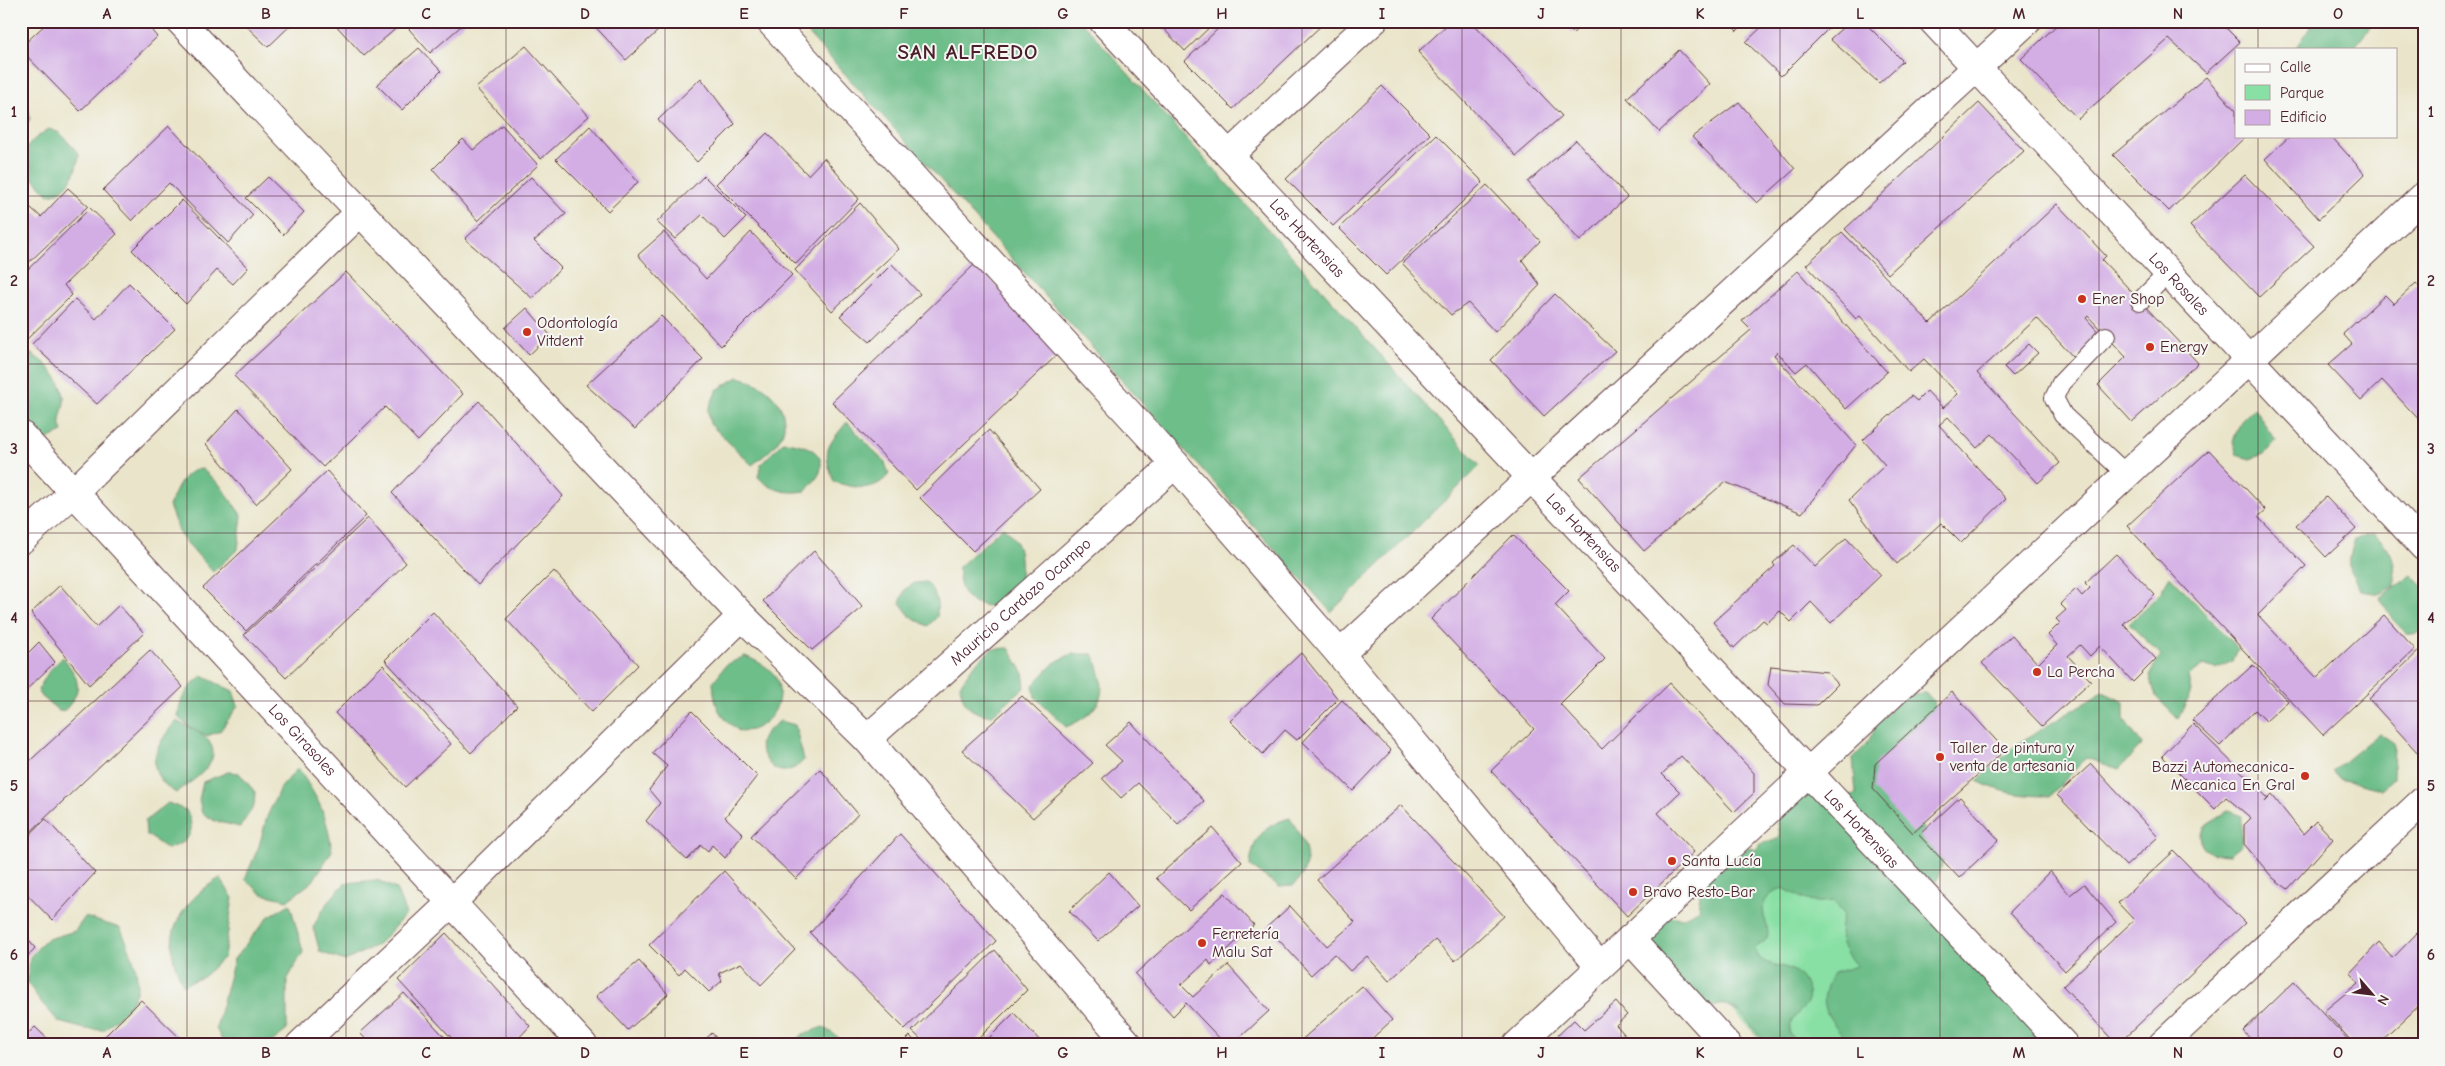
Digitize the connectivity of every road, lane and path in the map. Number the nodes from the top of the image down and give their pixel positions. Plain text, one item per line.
1 (180, 21) edge
2 (770, 21) edge
3 (1104, 21) edge
4 (1373, 21) edge
5 (1933, 21) edge
6 (2027, 21) edge
7 (1976, 68) junction
8 (1229, 155) junction
9 (2424, 196) edge
10 (360, 212) junction
11 (2168, 273) junction
12 (2140, 301) dead end
13 (2106, 336) dead end
14 (2248, 360) junction
15 (21, 435) edge
16 (1175, 464) junction
17 (2126, 474) junction
18 (1532, 478) junction
19 (74, 492) junction
20 (21, 540) edge
21 (2424, 547) edge
22 (742, 616) junction
23 (1340, 654) junction
24 (867, 739) junction
25 (1808, 772) junction
26 (2424, 800) edge
27 (452, 902) junction
28 (1630, 939) junction
29 (1600, 967) junction
30 (300, 1045) edge
31 (583, 1045) edge
32 (1129, 1045) edge
33 (1517, 1045) edge
34 (1727, 1045) edge
35 (2064, 1045) edge
36 (2162, 1045) edge

1 - 10 street
2 - 16 street
3 - 8 street, Las Hortensias
4 - 8 street
5 - 7 street, Los Rosales
6 - 7 street
7 - 11 street, Los Rosales
7 - 18 street
8 - 18 street, Las Hortensias
9 - 14 street
10 - 19 street
10 - 22 street
11 - 12 lane
11 - 14 street, Los Rosales
13 - 17 lane
14 - 17 street
14 - 21 street, Los Rosales
15 - 19 street, Los Girasoles
16 - 23 street
16 - 24 street, Mauricio Cardozo Ocampo
17 - 25 street
18 - 23 street
18 - 25 street, Las Hortensias
19 - 20 street
19 - 27 street, Los Girasoles
22 - 24 street
22 - 27 street
23 - 29 street
24 - 32 street
25 - 28 street
25 - 35 street, Las Hortensias
26 - 36 street
27 - 30 street
27 - 31 street, Los Girasoles
28 - 29 street
28 - 34 street
29 - 33 street

